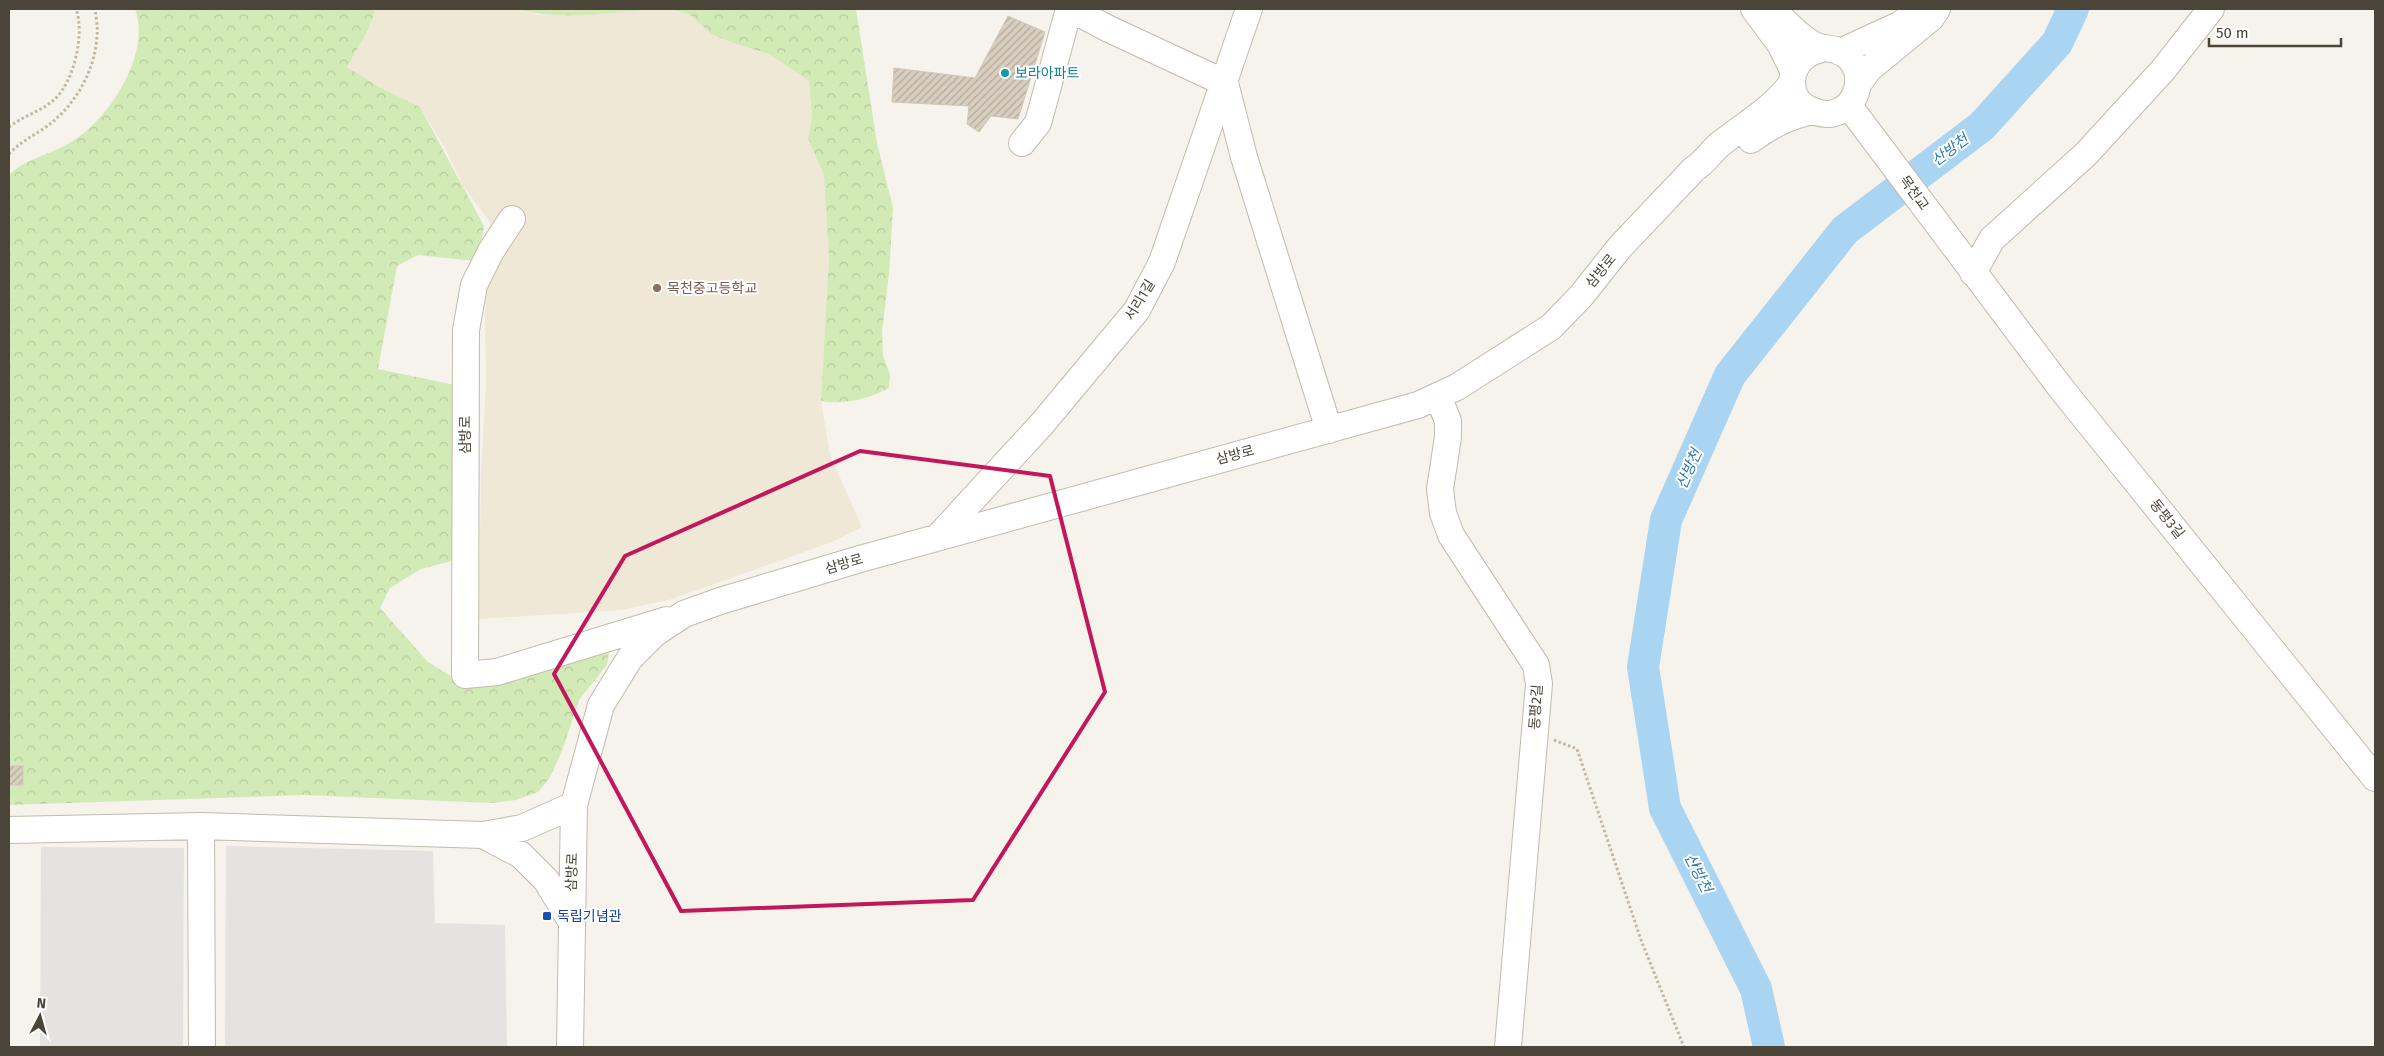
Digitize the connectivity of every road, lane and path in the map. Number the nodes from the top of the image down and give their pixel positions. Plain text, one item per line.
1 (76, 9) edge
2 (95, 9) edge
3 (1070, 9) edge
4 (1249, 9) edge
5 (1754, 9) edge
6 (1774, 9) edge
7 (1921, 9) edge
8 (1937, 9) edge
9 (2211, 9) edge
10 (1832, 50) junction
11 (1793, 77) junction
12 (1225, 82) junction
13 (1854, 95) junction
14 (1812, 111) junction
15 (9, 127) edge
16 (1022, 143) dead end
17 (9, 154) edge
18 (1706, 161) junction
19 (512, 219) dead end
20 (1967, 265) junction
21 (1438, 396) junction
22 (1329, 430) junction
23 (938, 537) junction
24 (684, 614) junction
25 (1534, 732) junction
26 (2375, 778) edge
27 (574, 805) junction
28 (201, 826) junction
29 (9, 830) edge
30 (483, 835) junction
31 (571, 921) junction
32 (202, 1047) edge
33 (570, 1047) edge
34 (1508, 1047) edge
35 (1684, 1047) edge

1 - 15 path
2 - 17 path
3 - 12 street
3 - 16 street
4 - 12 street, 서리1길
5 - 11 street
6 - 10 street
7 - 10 street
8 - 13 street
9 - 20 street
10 - 11 street
10 - 13 street
11 - 14 street
11 - 18 street, 삼방로
12 - 22 street
12 - 23 street, 서리1길
13 - 14 street
13 - 20 street, 목천교
14 - 18 street, 삼방로
18 - 21 street, 삼방로
19 - 24 street, 삼방로
20 - 26 street, 동평3길
21 - 22 street, 삼방로
21 - 25 street, 동평2길
22 - 23 street, 삼방로
23 - 24 street, 삼방로
24 - 27 street, 삼방로
25 - 34 street, 동평2길
25 - 35 path
27 - 30 street
27 - 31 street, 삼방로
28 - 29 street
28 - 30 street
28 - 32 street
30 - 31 street
31 - 33 street, 삼방로

